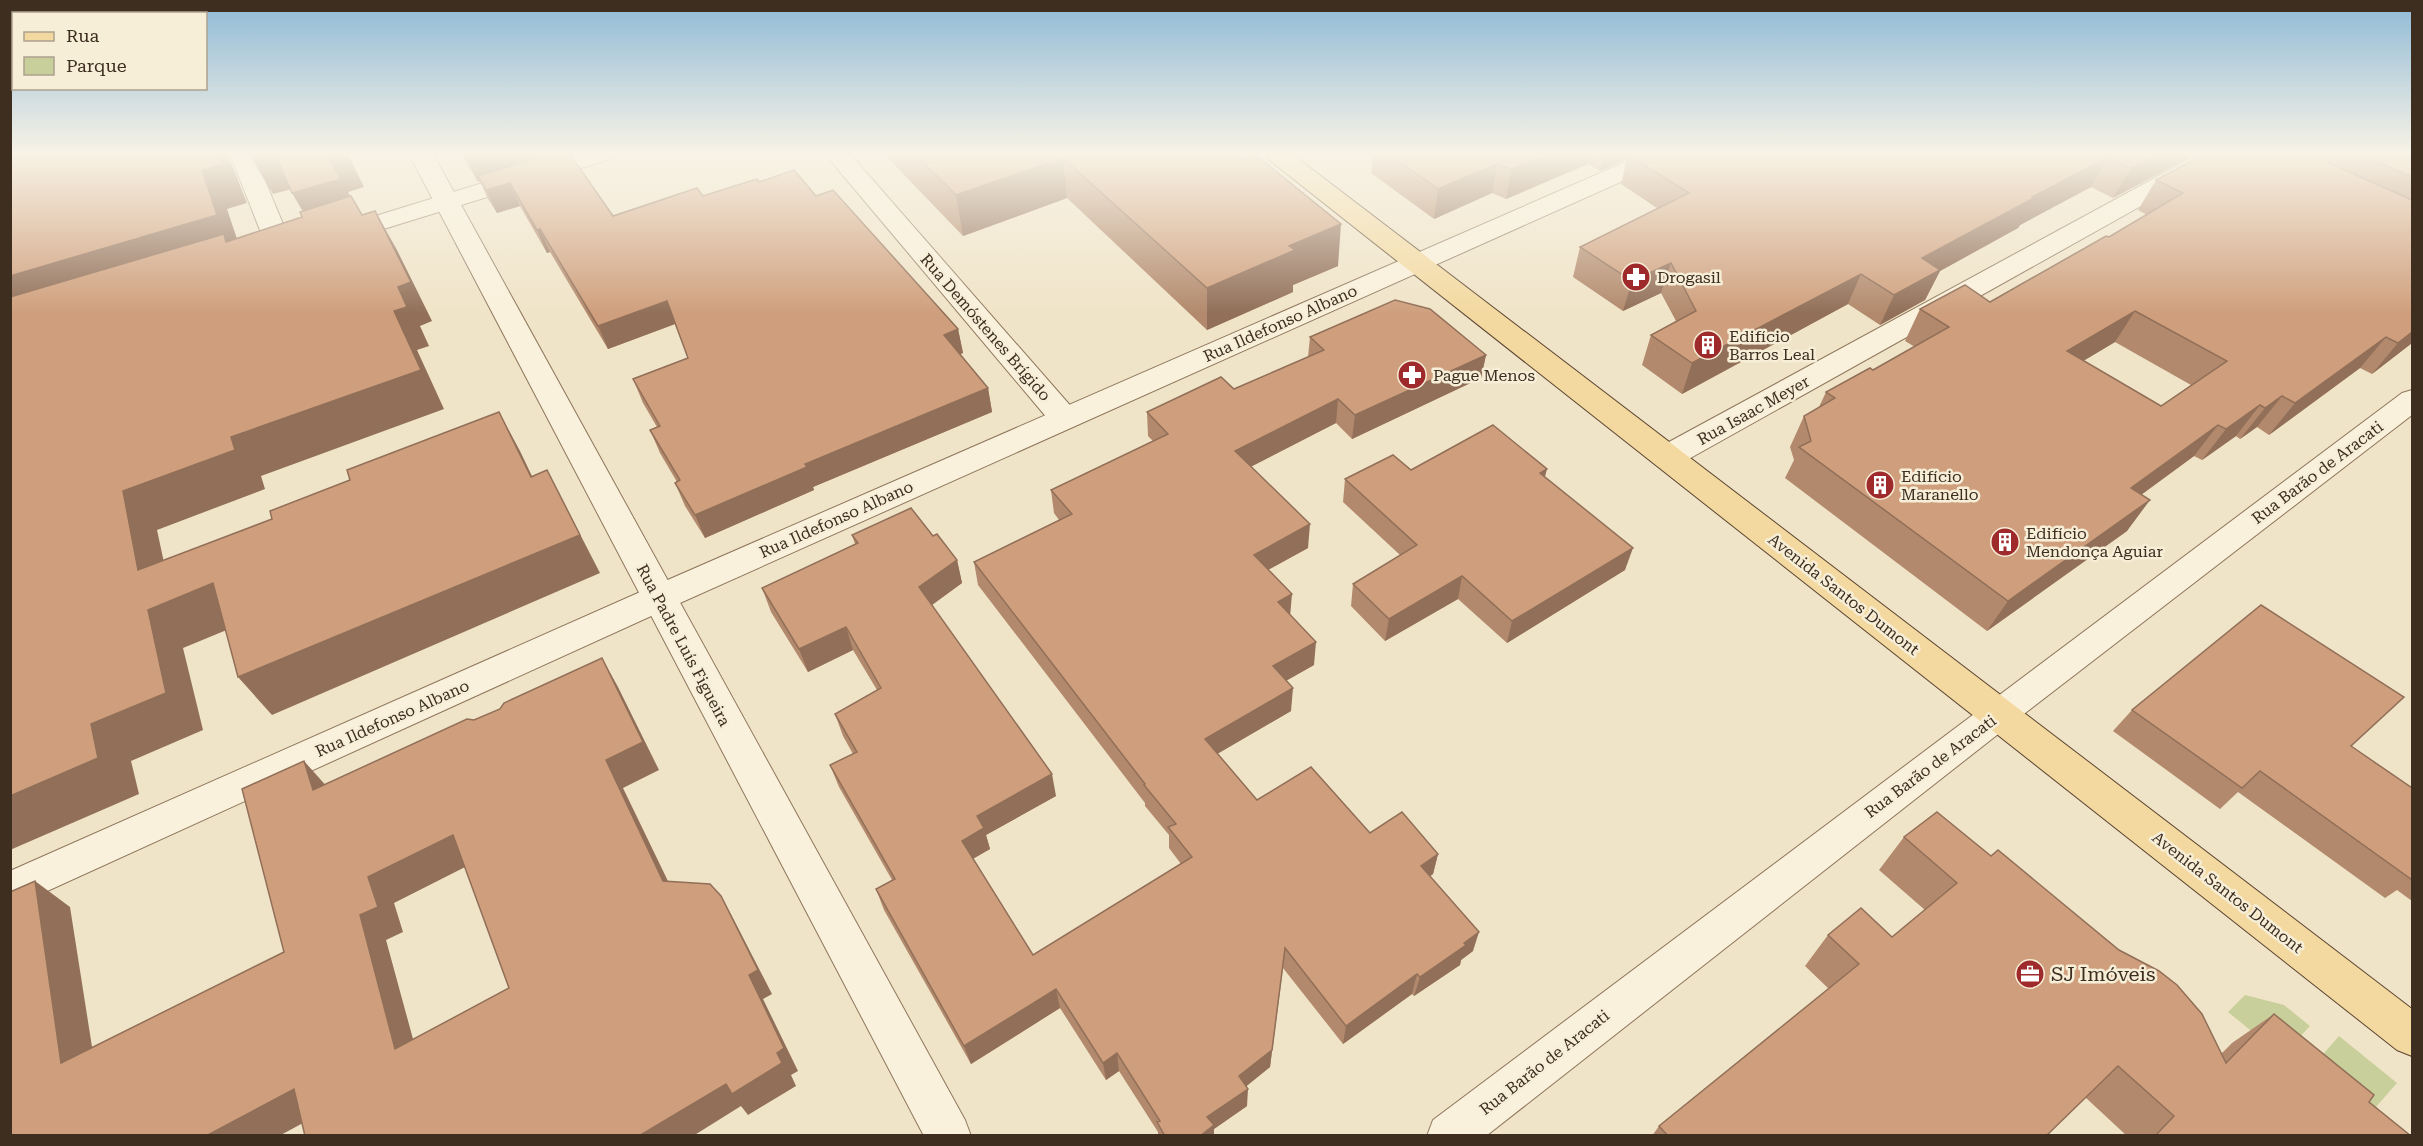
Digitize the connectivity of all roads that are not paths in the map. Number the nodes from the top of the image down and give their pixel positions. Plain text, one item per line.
1 (268, 207) edge
2 (430, 207) edge
3 (451, 207) edge
4 (883, 207) edge
5 (1347, 207) edge
6 (1542, 207) edge
7 (2119, 207) edge
8 (1418, 262) junction
9 (2412, 400) edge
10 (1064, 418) junction
11 (1667, 457) junction
12 (659, 598) junction
13 (1998, 714) junction
14 (10, 890) edge
15 (2412, 1035) edge
16 (949, 1136) edge
17 (1449, 1136) edge

1 - 2 street
3 - 12 street, Rua Padre Luís Figueira
4 - 10 street, Rua Demóstenes Brígido
5 - 8 main road, Avenida Santos Dumont
6 - 8 street, Rua Ildefonso Albano
7 - 11 street, Rua Isaac Meyer
8 - 10 street, Rua Ildefonso Albano
8 - 11 main road, Avenida Santos Dumont
9 - 13 street, Rua Barão de Aracati
10 - 12 street, Rua Ildefonso Albano
11 - 13 main road, Avenida Santos Dumont
12 - 14 street, Rua Ildefonso Albano
12 - 16 street, Rua Padre Luís Figueira
13 - 15 main road, Avenida Santos Dumont
13 - 17 street, Rua Barão de Aracati

